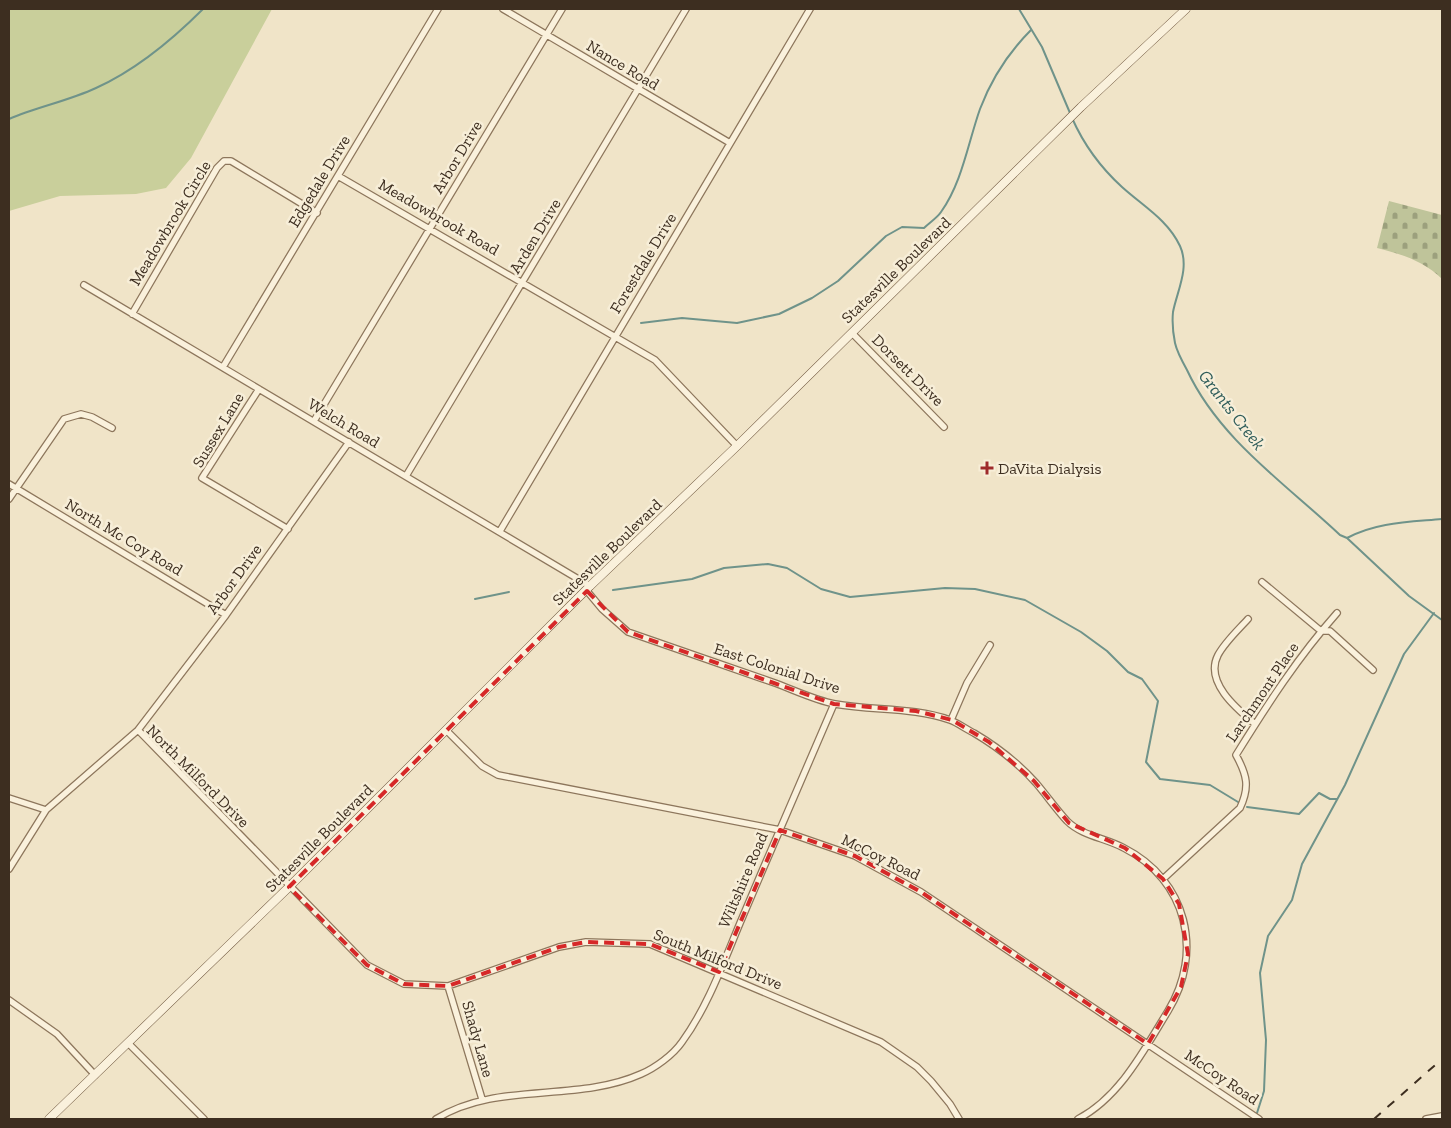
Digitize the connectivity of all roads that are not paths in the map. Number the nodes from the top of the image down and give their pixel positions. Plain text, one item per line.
1 (438, 9) edge
2 (503, 9) edge
3 (562, 9) edge
4 (686, 9) edge
5 (810, 9) edge
6 (1186, 9) edge
7 (547, 35) junction
8 (638, 90) junction
9 (730, 144) junction
10 (338, 176) junction
11 (316, 213) junction
12 (430, 229) junction
13 (523, 282) junction
14 (84, 285) dead end
15 (132, 314) junction
16 (852, 333) junction
17 (615, 336) junction
18 (223, 367) junction
19 (259, 389) junction
20 (314, 421) junction
21 (944, 427) dead end
22 (112, 428) dead end
23 (349, 442) junction
24 (737, 446) junction
25 (406, 476) junction
26 (9, 484) edge
27 (16, 488) junction
28 (9, 499) edge
29 (288, 530) junction
30 (500, 531) junction
31 (1262, 582) dead end
32 (588, 588) junction
33 (1337, 613) dead end
34 (226, 614) junction
35 (1248, 619) dead end
36 (1320, 631) junction
37 (990, 645) dead end
38 (1374, 670) dead end
39 (834, 704) junction
40 (951, 720) junction
41 (1255, 724) junction
42 (138, 730) junction
43 (446, 730) junction
44 (9, 798) edge
45 (46, 810) junction
46 (780, 830) junction
47 (9, 869) edge
48 (1163, 879) junction
49 (288, 887) junction
50 (719, 972) junction
51 (448, 986) junction
52 (9, 1000) edge
53 (128, 1044) junction
54 (1148, 1044) junction
55 (95, 1075) junction
56 (482, 1099) junction
57 (1442, 1116) edge
58 (49, 1119) edge
59 (204, 1119) edge
60 (436, 1119) edge
61 (959, 1119) edge
62 (1078, 1119) edge
63 (1258, 1119) edge
64 (1426, 1119) edge

1 - 10 street, Edgedale Drive
2 - 7 street, Nance Road
3 - 7 street, Arbor Drive
4 - 8 street, Arden Drive
5 - 9 street, Forestdale Drive
6 - 16 main road, Statesville Boulevard
7 - 8 street, Nance Road
7 - 12 street, Arbor Drive
8 - 9 street, Nance Road
8 - 13 street, Arden Drive
9 - 17 street, Forestdale Drive
10 - 11 street, Edgedale Drive
10 - 12 street, Meadowbrook Road
11 - 15 street, Meadowbrook Circle
11 - 18 street, Edgedale Drive
12 - 13 street, Meadowbrook Road
12 - 20 street, Arbor Drive
13 - 17 street, Meadowbrook Road
13 - 25 street, Arden Drive
14 - 15 street, Welch Road
15 - 18 street, Welch Road
16 - 21 street, Dorsett Drive
16 - 24 main road, Statesville Boulevard
17 - 24 street, Meadowbrook Road
17 - 30 street, Forestdale Drive
18 - 19 street, Welch Road
19 - 20 street, Welch Road
19 - 29 street, Sussex Lane
20 - 23 street, Welch Road
22 - 27 street
23 - 25 street, Welch Road
23 - 29 street, Arbor Drive
24 - 32 main road, Statesville Boulevard
25 - 30 street, Welch Road
26 - 27 street, North Mc Coy Road
27 - 28 street
27 - 34 street, North Mc Coy Road
29 - 34 street, Arbor Drive
30 - 32 street, Welch Road
31 - 36 street
32 - 39 street, East Colonial Drive
32 - 43 main road, Statesville Boulevard
33 - 36 street, Larchmont Place
34 - 42 street, Arbor Drive
35 - 41 street
36 - 38 street
36 - 41 street, Larchmont Place
37 - 40 street
39 - 40 street, East Colonial Drive
39 - 46 street, Wiltshire Road
40 - 48 street, East Colonial Drive
41 - 48 street, Larchmont Place
42 - 45 street, North Milford Drive
42 - 49 street, North Milford Drive
43 - 46 street, McCoy Road
43 - 49 main road, Statesville Boulevard
44 - 45 street
45 - 47 street, North Milford Drive
46 - 50 street, Wiltshire Road
46 - 54 street, McCoy Road
48 - 54 street, East Colonial Drive
49 - 51 street, South Milford Drive
49 - 53 main road, Statesville Boulevard
50 - 51 street, South Milford Drive
50 - 56 street, Wiltshire Road
50 - 61 street, South Milford Drive
51 - 56 street, Shady Lane
52 - 55 street
53 - 55 main road, Statesville Boulevard
53 - 59 street
54 - 62 street, East Colonial Drive
54 - 63 street, McCoy Road
55 - 58 main road, Statesville Boulevard
56 - 60 street, Wiltshire Road
57 - 64 street

